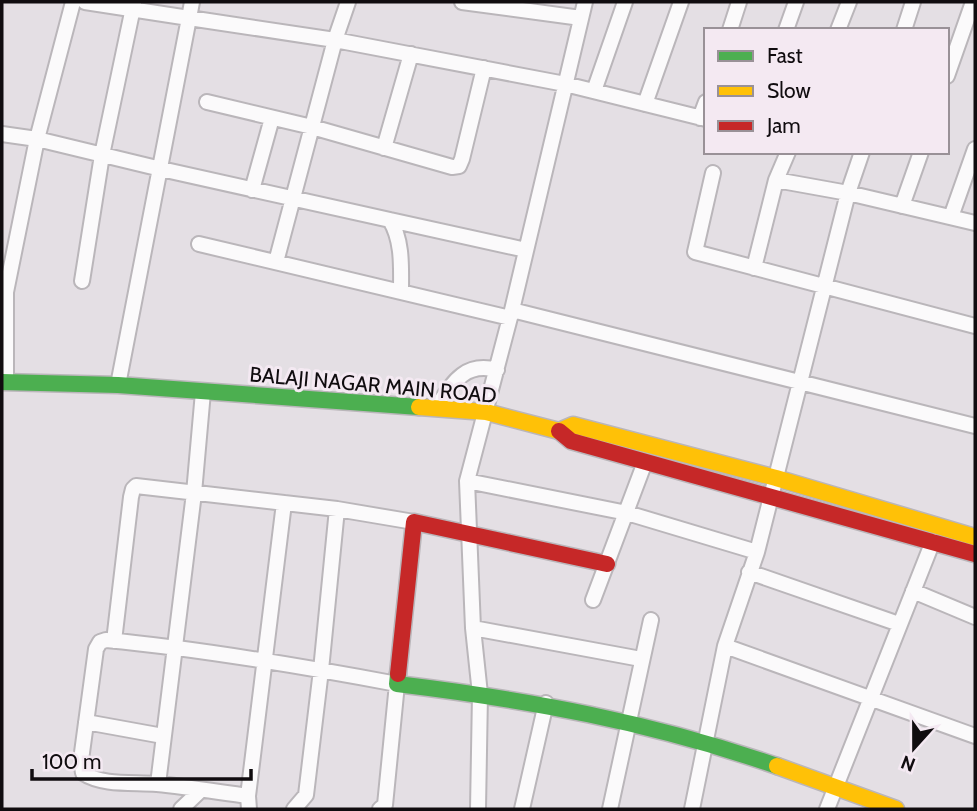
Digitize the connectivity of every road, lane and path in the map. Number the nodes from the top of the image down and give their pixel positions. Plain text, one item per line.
1 (73, 2) edge
2 (85, 2) edge
3 (192, 2) edge
4 (348, 2) edge
5 (462, 2) edge
6 (585, 2) edge
7 (625, 2) edge
8 (681, 2) edge
9 (739, 2) edge
10 (796, 2) edge
11 (849, 2) edge
12 (913, 2) edge
13 (973, 2) edge
14 (133, 6) edge
15 (189, 18) junction
16 (582, 18) junction
17 (731, 28) edge
18 (787, 28) edge
19 (839, 28) edge
20 (905, 28) edge
21 (335, 40) junction
22 (411, 54) junction
23 (485, 68) junction
24 (949, 70) edge
25 (565, 84) junction
26 (594, 91) junction
27 (207, 102) dead end
28 (645, 104) junction
29 (272, 118) junction
30 (703, 119) edge
31 (312, 127) junction
32 (2, 134) edge
33 (37, 139) junction
34 (384, 148) junction
35 (975, 149) edge
36 (787, 154) edge
37 (861, 154) edge
38 (920, 154) edge
39 (102, 155) junction
40 (161, 169) junction
41 (713, 173) dead end
42 (776, 180) junction
43 (252, 190) junction
44 (848, 193) junction
45 (293, 199) junction
46 (902, 206) junction
47 (951, 217) junction
48 (390, 220) junction
49 (975, 223) edge
50 (199, 244) dead end
51 (526, 250) junction
52 (276, 262) junction
53 (754, 268) junction
54 (82, 281) dead end
55 (825, 286) junction
56 (401, 292) junction
57 (511, 314) junction
58 (975, 326) edge
59 (497, 370) junction
60 (4, 382) edge
61 (801, 383) junction
62 (118, 385) junction
63 (203, 392) junction
64 (436, 408) junction
65 (486, 412) junction
66 (975, 426) edge
67 (559, 431) junction
68 (645, 462) junction
69 (776, 478) junction
70 (467, 481) junction
71 (194, 493) junction
72 (771, 495) junction
73 (284, 503) junction
74 (337, 509) junction
75 (627, 513) junction
76 (414, 522) junction
77 (469, 534) junction
78 (975, 537) edge
79 (933, 541) junction
80 (757, 552) junction
81 (975, 554) edge
82 (607, 564) junction
83 (749, 572) junction
84 (913, 592) junction
85 (593, 600) dead end
86 (975, 617) edge
87 (651, 620) dead end
88 (899, 624) junction
89 (473, 628) junction
90 (114, 641) junction
91 (725, 646) junction
92 (176, 648) junction
93 (642, 659) junction
94 (264, 662) junction
95 (321, 670) junction
96 (397, 684) junction
97 (480, 694) junction
98 (870, 697) junction
99 (546, 704) junction
100 (86, 722) junction
101 (629, 722) junction
102 (163, 736) junction
103 (975, 736) edge
104 (705, 742) junction
105 (158, 784) junction
106 (835, 786) junction
107 (201, 790) junction
108 (249, 803) edge
109 (181, 809) edge
110 (294, 809) edge
111 (380, 809) edge
112 (478, 809) edge
113 (522, 809) edge
114 (610, 809) edge
115 (692, 809) edge
116 (827, 809) edge
117 (896, 809) edge

1 - 33 street
2 - 14 street
3 - 15 street
4 - 21 street
5 - 16 street
6 - 16 street
7 - 26 street
8 - 28 street
9 - 17 street
10 - 18 street
11 - 19 street
12 - 20 street
13 - 24 street
14 - 15 street
14 - 39 street
15 - 21 street
15 - 40 street
16 - 25 street
21 - 22 street
21 - 31 street
22 - 23 street
22 - 34 street
23 - 25 street
23 - 34 street
25 - 26 street
25 - 51 street
26 - 28 street
27 - 29 street
28 - 30 street
29 - 31 street
29 - 43 street
31 - 34 street
31 - 45 street
32 - 33 street
33 - 39 street
33 - 60 street
35 - 47 street
36 - 42 street
37 - 44 street
38 - 46 street
39 - 40 street
39 - 54 street
40 - 43 street
40 - 62 street
41 - 53 street
42 - 44 street
42 - 53 street
43 - 45 street
44 - 46 street
44 - 55 street
45 - 48 street
45 - 52 street
46 - 47 street
47 - 49 street
48 - 51 street
48 - 56 street
50 - 52 street
51 - 57 street
52 - 56 street
53 - 55 street
55 - 58 street
55 - 61 street
56 - 57 street
57 - 59 street
57 - 61 street
59 - 64 street
59 - 65 street
60 - 62 street, BALAJI NAGAR MAIN ROAD
61 - 66 street
61 - 69 street
62 - 63 street, BALAJI NAGAR MAIN ROAD
63 - 64 street, BALAJI NAGAR MAIN ROAD
63 - 71 street
64 - 65 street, BALAJI NAGAR MAIN ROAD
65 - 67 street, BALAJI NAGAR MAIN ROAD
65 - 70 street
67 - 68 street
67 - 69 street, BALAJI NAGAR MAIN ROAD
68 - 72 street
68 - 75 street
69 - 72 street
69 - 78 street, BALAJI NAGAR MAIN ROAD
70 - 75 street
70 - 77 street
71 - 73 street
71 - 90 street
71 - 92 street
72 - 79 street
72 - 80 street
73 - 74 street
73 - 94 street
74 - 76 street
74 - 95 street
75 - 80 street
75 - 82 street
76 - 77 street
76 - 96 street
77 - 82 street
77 - 89 street
79 - 81 street
79 - 84 street
80 - 83 street
82 - 85 street
83 - 88 street
83 - 91 street
84 - 86 street
84 - 88 street
87 - 93 street
88 - 98 street
89 - 93 street
89 - 97 street
90 - 92 street
90 - 100 street
91 - 98 street
91 - 104 street
92 - 94 street
92 - 102 street
93 - 101 street
94 - 95 street
94 - 108 street
95 - 96 street
95 - 110 street
96 - 97 street
96 - 111 street
97 - 99 street
97 - 112 street
98 - 103 street
98 - 106 street
99 - 101 street
99 - 113 street
100 - 102 street
100 - 105 street
101 - 104 street
101 - 114 street
102 - 105 street
104 - 106 street
104 - 115 street
105 - 107 street
106 - 116 street
106 - 117 street
107 - 108 street
107 - 109 street

